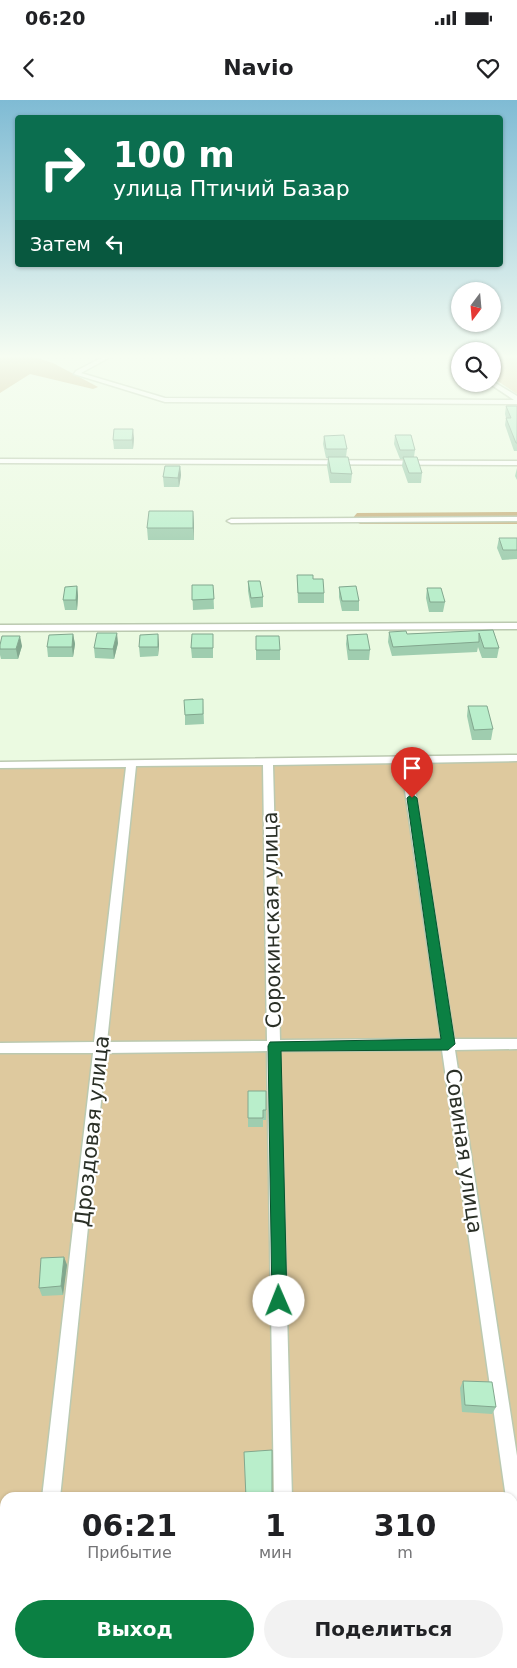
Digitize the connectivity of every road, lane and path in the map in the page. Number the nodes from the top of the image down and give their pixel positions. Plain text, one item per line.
1 (0, 461) edge
2 (517, 463) edge
3 (517, 519) edge
4 (231, 521) dead end
5 (517, 626) edge
6 (0, 628) edge
7 (517, 758) edge
8 (406, 760) junction
9 (268, 762) junction
10 (0, 764) edge
11 (131, 764) junction
12 (448, 1044) junction
13 (517, 1044) edge
14 (275, 1046) junction
15 (101, 1047) junction
16 (0, 1048) edge
17 (52, 1492) edge
18 (283, 1492) edge
19 (514, 1492) edge

1 - 2 street
3 - 4 street
5 - 6 street
7 - 8 street
8 - 9 street
8 - 12 street, Совиная улица
9 - 11 street
9 - 14 street, Сорокинская улица
10 - 11 street
11 - 15 street, Дроздовая улица
12 - 13 street
12 - 14 street
12 - 19 street, Совиная улица
14 - 15 street
14 - 18 street, Сорокинская улица
15 - 16 street
15 - 17 street, Дроздовая улица

